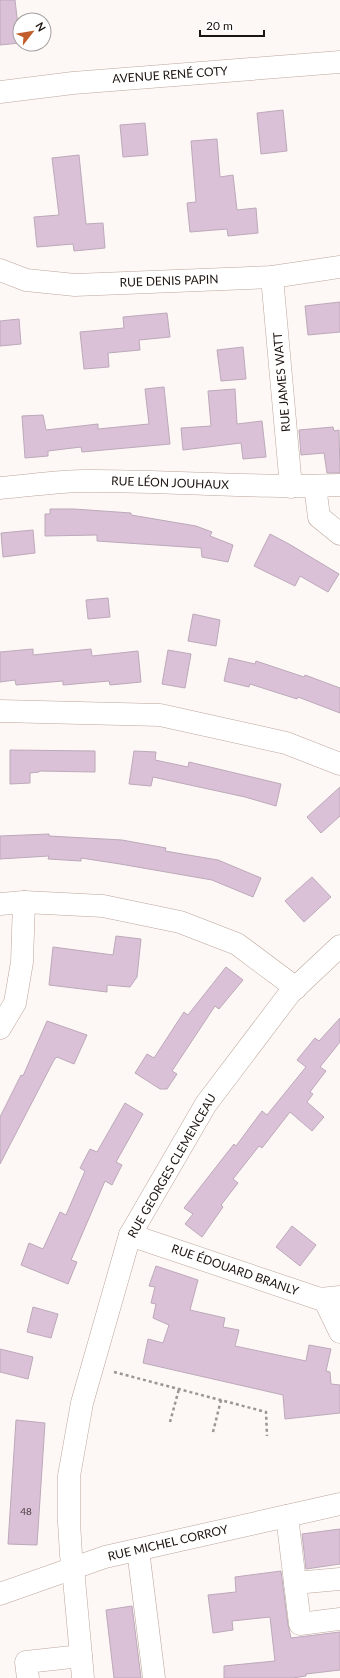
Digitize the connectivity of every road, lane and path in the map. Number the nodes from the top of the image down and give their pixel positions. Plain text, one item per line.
1 (340, 62) edge
2 (0, 92) edge
3 (340, 267) edge
4 (0, 270) edge
5 (272, 277) junction
6 (340, 485) edge
7 (315, 486) junction
8 (291, 487) junction
9 (0, 488) edge
10 (340, 534) edge
11 (0, 711) edge
12 (340, 764) edge
13 (24, 902) junction
14 (0, 904) edge
15 (340, 946) edge
16 (296, 988) junction
17 (0, 1028) edge
18 (130, 1235) junction
19 (332, 1298) edge
20 (340, 1332) edge
21 (92, 1366) junction
22 (179, 1389) junction
23 (221, 1400) junction
24 (170, 1422) dead end
25 (213, 1432) dead end
26 (267, 1436) dead end
27 (340, 1504) edge
28 (287, 1516) junction
29 (138, 1550) junction
30 (73, 1568) junction
31 (340, 1578) edge
32 (295, 1583) junction
33 (0, 1594) edge
34 (340, 1619) edge
35 (81, 1656) junction
36 (28, 1678) edge
37 (83, 1678) edge
38 (154, 1678) edge

1 - 2 street, AVENUE RENÉ COTY
3 - 5 street, RUE DENIS PAPIN
4 - 5 street, RUE DENIS PAPIN
5 - 8 street, RUE JAMES WATT
6 - 7 street, RUE LÉON JOUHAUX
7 - 8 street, RUE LÉON JOUHAUX
7 - 10 street
8 - 9 street, RUE LÉON JOUHAUX
11 - 12 street
13 - 14 street
13 - 16 street
13 - 17 street
15 - 16 street, RUE GEORGES CLEMENCEAU
16 - 18 street, RUE GEORGES CLEMENCEAU
18 - 19 street, RUE ÉDOUARD BRANLY
18 - 21 street, RUE GEORGES CLEMENCEAU
19 - 20 street
21 - 22 path
21 - 30 street, RUE GEORGES CLEMENCEAU
22 - 23 path
22 - 24 path
23 - 25 path
23 - 26 path
27 - 28 street, RUE MICHEL CORROY
28 - 29 street, RUE MICHEL CORROY
28 - 32 street
29 - 30 street, RUE MICHEL CORROY
29 - 38 street
30 - 33 street, RUE MICHEL CORROY
30 - 35 street, RUE GEORGES CLEMENCEAU
31 - 32 street
32 - 34 street
35 - 36 street
35 - 37 street, RUE GEORGES CLEMENCEAU

